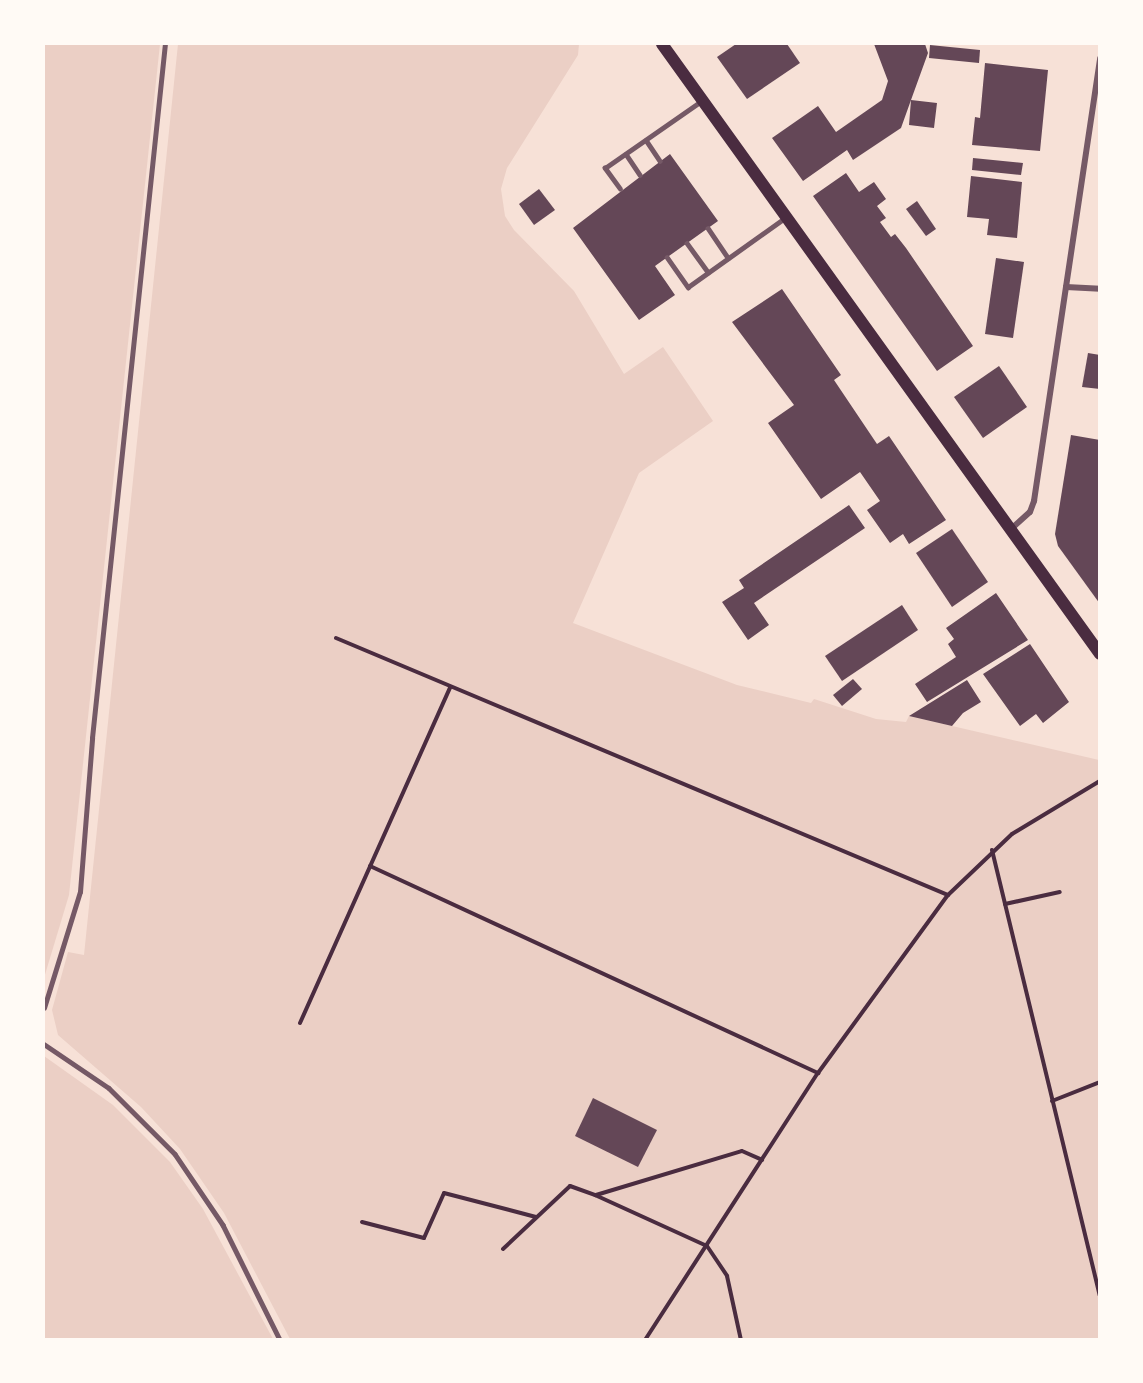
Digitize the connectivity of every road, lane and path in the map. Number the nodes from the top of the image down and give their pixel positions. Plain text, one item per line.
1 (165, 44) edge
2 (662, 44) edge
3 (1100, 58) edge
4 (702, 100) junction
5 (646, 140) junction
6 (626, 154) junction
7 (660, 161) dead end
8 (640, 175) dead end
9 (620, 189) dead end
10 (786, 217) junction
11 (708, 228) dead end
12 (687, 243) dead end
13 (667, 257) dead end
14 (728, 258) junction
15 (708, 272) junction
16 (1066, 287) junction
17 (1100, 289) edge
18 (1010, 529) junction
19 (336, 638) dead end
20 (1100, 654) edge
21 (450, 687) junction
22 (1100, 781) edge
23 (992, 850) junction
24 (370, 866) junction
25 (1060, 892) dead end
26 (948, 895) junction
27 (1005, 904) junction
28 (44, 1008) edge
29 (300, 1023) dead end
30 (44, 1044) edge
31 (818, 1073) junction
32 (1100, 1082) edge
33 (1052, 1101) junction
34 (762, 1160) junction
35 (595, 1195) junction
36 (537, 1217) junction
37 (362, 1222) dead end
38 (707, 1245) junction
39 (502, 1250) dead end
40 (1100, 1295) edge
41 (280, 1340) edge
42 (645, 1340) edge
43 (741, 1340) edge

1 - 28 lane
2 - 4 main road
3 - 16 street
4 - 5 lane
4 - 10 main road
5 - 6 lane
5 - 7 lane
6 - 8 lane
6 - 9 lane
10 - 14 lane
10 - 18 main road
11 - 14 lane
12 - 15 lane
13 - 15 lane
14 - 15 lane
16 - 17 street
16 - 18 street
18 - 20 main road
19 - 21 path
21 - 24 path
21 - 26 path
22 - 23 path
23 - 26 path
23 - 27 path
24 - 29 path
24 - 31 path
25 - 27 path
26 - 31 path
27 - 33 path
30 - 41 lane
31 - 34 path
32 - 33 path
33 - 40 path
34 - 35 path
34 - 38 path
35 - 36 path
35 - 38 path
36 - 37 path
36 - 39 path
38 - 42 path
38 - 43 path

